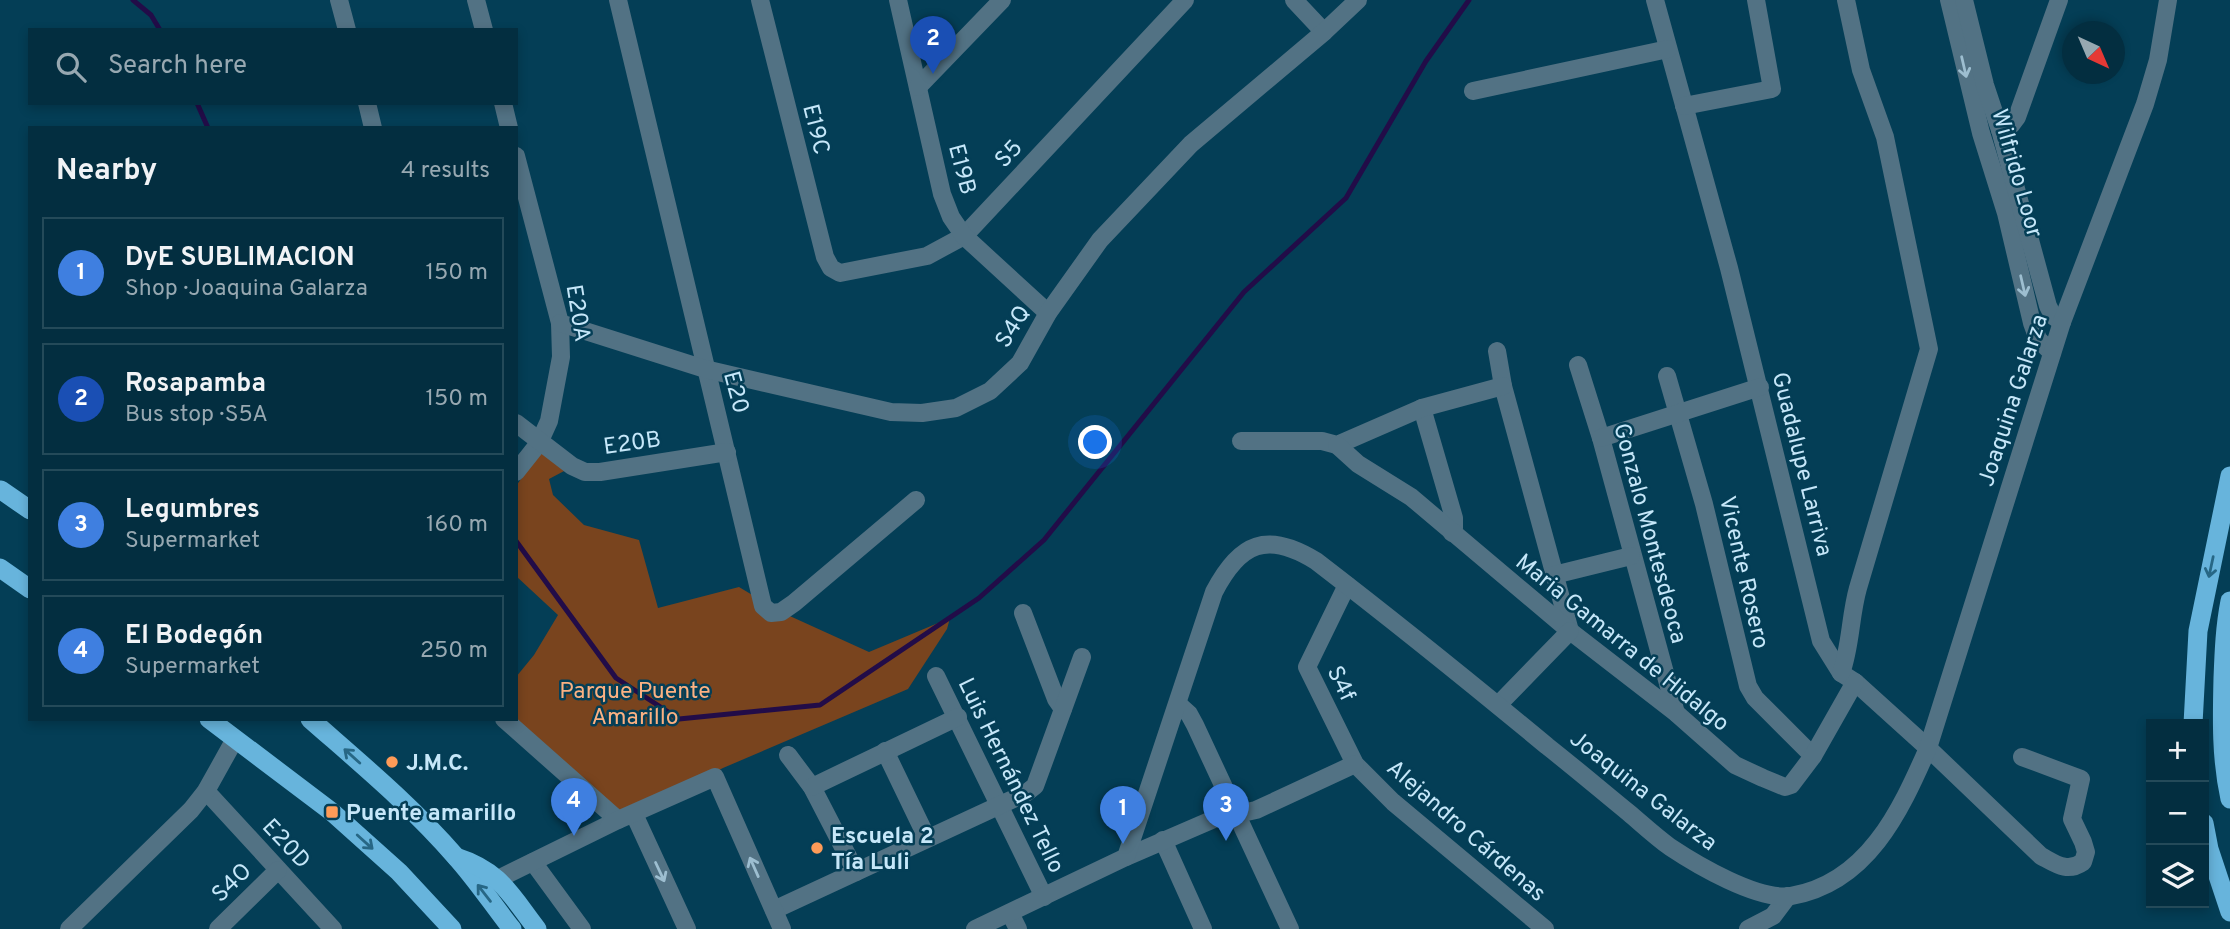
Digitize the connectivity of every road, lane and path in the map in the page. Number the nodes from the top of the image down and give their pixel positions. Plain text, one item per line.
1 (339, 0) edge
2 (476, 0) edge
3 (618, 0) edge
4 (760, 0) edge
5 (898, 0) edge
6 (1002, 0) edge
7 (1185, 0) edge
8 (1294, 0) edge
9 (1358, 0) edge
10 (1656, 0) edge
11 (1755, 0) edge
12 (1846, 0) edge
13 (1949, 0) edge
14 (1964, 0) edge
15 (2059, 0) edge
16 (2168, 0) edge
17 (346, 28) edge
18 (483, 28) edge
19 (1324, 33) junction
20 (1668, 48) junction
21 (918, 87) junction
22 (1473, 91) dead end
23 (367, 105) edge
24 (503, 105) edge
25 (1684, 106) junction
26 (373, 126) edge
27 (509, 126) edge
28 (2000, 130) junction
29 (518, 164) edge
30 (964, 236) junction
31 (831, 268) joint
32 (1048, 313) junction
33 (2062, 322) junction
34 (560, 323) junction
35 (1496, 351) dead end
36 (2052, 353) junction
37 (1578, 365) dead end
38 (705, 369) junction
39 (1667, 376) dead end
40 (1503, 386) junction
41 (1759, 387) junction
42 (1422, 408) junction
43 (1678, 414) junction
44 (518, 425) edge
45 (1601, 438) junction
46 (1241, 441) dead end
47 (1337, 444) junction
48 (538, 445) junction
49 (727, 452) junction
50 (518, 470) edge
51 (2230, 477) edge
52 (1, 490) edge
53 (916, 500) dead end
54 (28, 509) edge
55 (1452, 533) junction
56 (1632, 556) junction
57 (0, 568) edge
58 (1554, 575) junction
59 (1347, 585) junction
60 (28, 588) edge
61 (2230, 601) edge
62 (1023, 613) dead end
63 (1570, 631) junction
64 (1082, 657) dead end
65 (936, 676) dead end
66 (1848, 677) junction
67 (1178, 705) junction
68 (1498, 705) junction
69 (1063, 709) junction
70 (1676, 713) junction
71 (958, 717) junction
72 (2193, 719) edge
73 (212, 721) edge
74 (312, 721) edge
75 (506, 721) edge
76 (2226, 733) edge
77 (235, 739) junction
78 (1928, 748) junction
79 (885, 751) junction
80 (788, 755) dead end
81 (1813, 756) junction
82 (2022, 757) dead end
83 (1356, 764) junction
84 (812, 787) junction
85 (206, 791) junction
86 (2230, 799) edge
87 (999, 804) junction
88 (1237, 813) junction
89 (626, 817) junction
90 (927, 838) junction
91 (1163, 840) junction
92 (2208, 845) edge
93 (456, 857) junction
94 (1126, 857) junction
95 (533, 862) junction
96 (278, 870) junction
97 (856, 872) junction
98 (498, 879) junction
99 (1788, 896) junction
100 (1044, 897) junction
101 (774, 911) junction
102 (2230, 912) edge
103 (1014, 921) edge
104 (69, 929) edge
105 (218, 929) edge
106 (333, 929) edge
107 (452, 929) edge
108 (512, 929) edge
109 (537, 929) edge
110 (582, 929) edge
111 (687, 929) edge
112 (782, 929) edge
113 (975, 929) edge
114 (1202, 929) edge
115 (1290, 929) edge
116 (1545, 929) edge
117 (1748, 929) edge

1 - 17 street
2 - 18 street
3 - 38 street, E20
4 - 31 street, E19C
5 - 21 street, E19B
6 - 21 street
7 - 30 street, S5
8 - 19 street
9 - 19 street, S4Q
10 - 20 street, Guadalupe Larriva
11 - 25 street
12 - 66 street, Maria Gamarra de Hidalgo
13 -> 36 street, Wilfrido Loor
14 - 28 street, Wilfrido Loor
15 - 28 street
16 - 33 street, Joaquina Galarza
19 - 32 street, S4Q
20 - 22 street
20 - 25 street, Guadalupe Larriva
21 - 30 street, E19B
23 - 26 street
24 - 27 street
25 - 41 street, Guadalupe Larriva
28 - 33 street, Wilfrido Loor
29 - 34 street, E20A
30 - 31 street, S5
30 - 32 street, E19B
32 - 38 street, S4Q
33 - 36 street, Joaquina Galarza
34 - 38 street, S4Q
34 - 48 street, E20A
35 - 40 street
36 - 78 street, Joaquina Galarza
37 - 45 street, Gonzalo Montesdeoca
38 - 49 street, E20
39 - 43 street, Vicente Rosero
40 - 42 street
40 - 58 street
41 - 43 street
41 - 66 street, Guadalupe Larriva
42 - 47 street
42 - 55 street
43 - 45 street
43 - 81 street, Vicente Rosero
44 - 48 street, E20B
45 - 56 street, Gonzalo Montesdeoca
46 - 47 street
47 - 55 street, Maria Gamarra de Hidalgo
48 - 49 street, E20B
48 - 50 street, E20A
49 - 53 street, E20
51 -> 72 highway
52 - 54 highway
55 - 63 street, Maria Gamarra de Hidalgo
56 - 58 street
56 - 70 street, Gonzalo Montesdeoca
57 - 60 highway
58 - 63 street
59 - 67 street, Joaquina Galarza
59 - 68 street, Joaquina Galarza
59 - 83 street, S4f
61 - 76 highway
62 - 69 street
63 - 68 street
63 - 70 street, Maria Gamarra de Hidalgo
64 - 69 street
65 - 71 street, Luis Hernández Tello
66 - 78 street, Guadalupe Larriva
66 - 81 street, Maria Gamarra de Hidalgo
67 - 88 street
67 - 94 street, Joaquina Galarza
68 - 99 street, Joaquina Galarza
69 - 87 street
70 - 81 street, Maria Gamarra de Hidalgo
71 - 79 street
71 - 87 street, Luis Hernández Tello
73 - 77 highway
93 -> 74 highway
75 - 89 street
76 - 86 highway
77 - 85 street
77 -> 107 highway
78 - 82 street, Guadalupe Larriva
78 - 99 street, Joaquina Galarza
79 - 84 street
79 - 90 street
80 - 84 street
83 - 88 street, Alejandro Cárdenas
83 - 116 street, Alejandro Cárdenas
84 - 97 street
85 - 96 street, E20D
85 - 104 street
87 - 90 street
87 - 100 street, Luis Hernández Tello
88 - 91 street, Alejandro Cárdenas
88 - 115 street
89 - 95 street
101 -> 89 street
89 -> 111 street
90 - 97 street
91 - 94 street, Alejandro Cárdenas
91 - 114 street
92 - 102 highway
93 - 98 highway
108 -> 93 highway
94 - 100 street, Alejandro Cárdenas
95 - 98 street
95 - 110 street
96 - 105 street, S4O
96 - 106 street, E20D
97 - 101 street
98 - 109 highway
99 - 117 street
100 - 103 street, Alejandro Cárdenas
101 - 112 street
103 - 113 street, Alejandro Cárdenas

